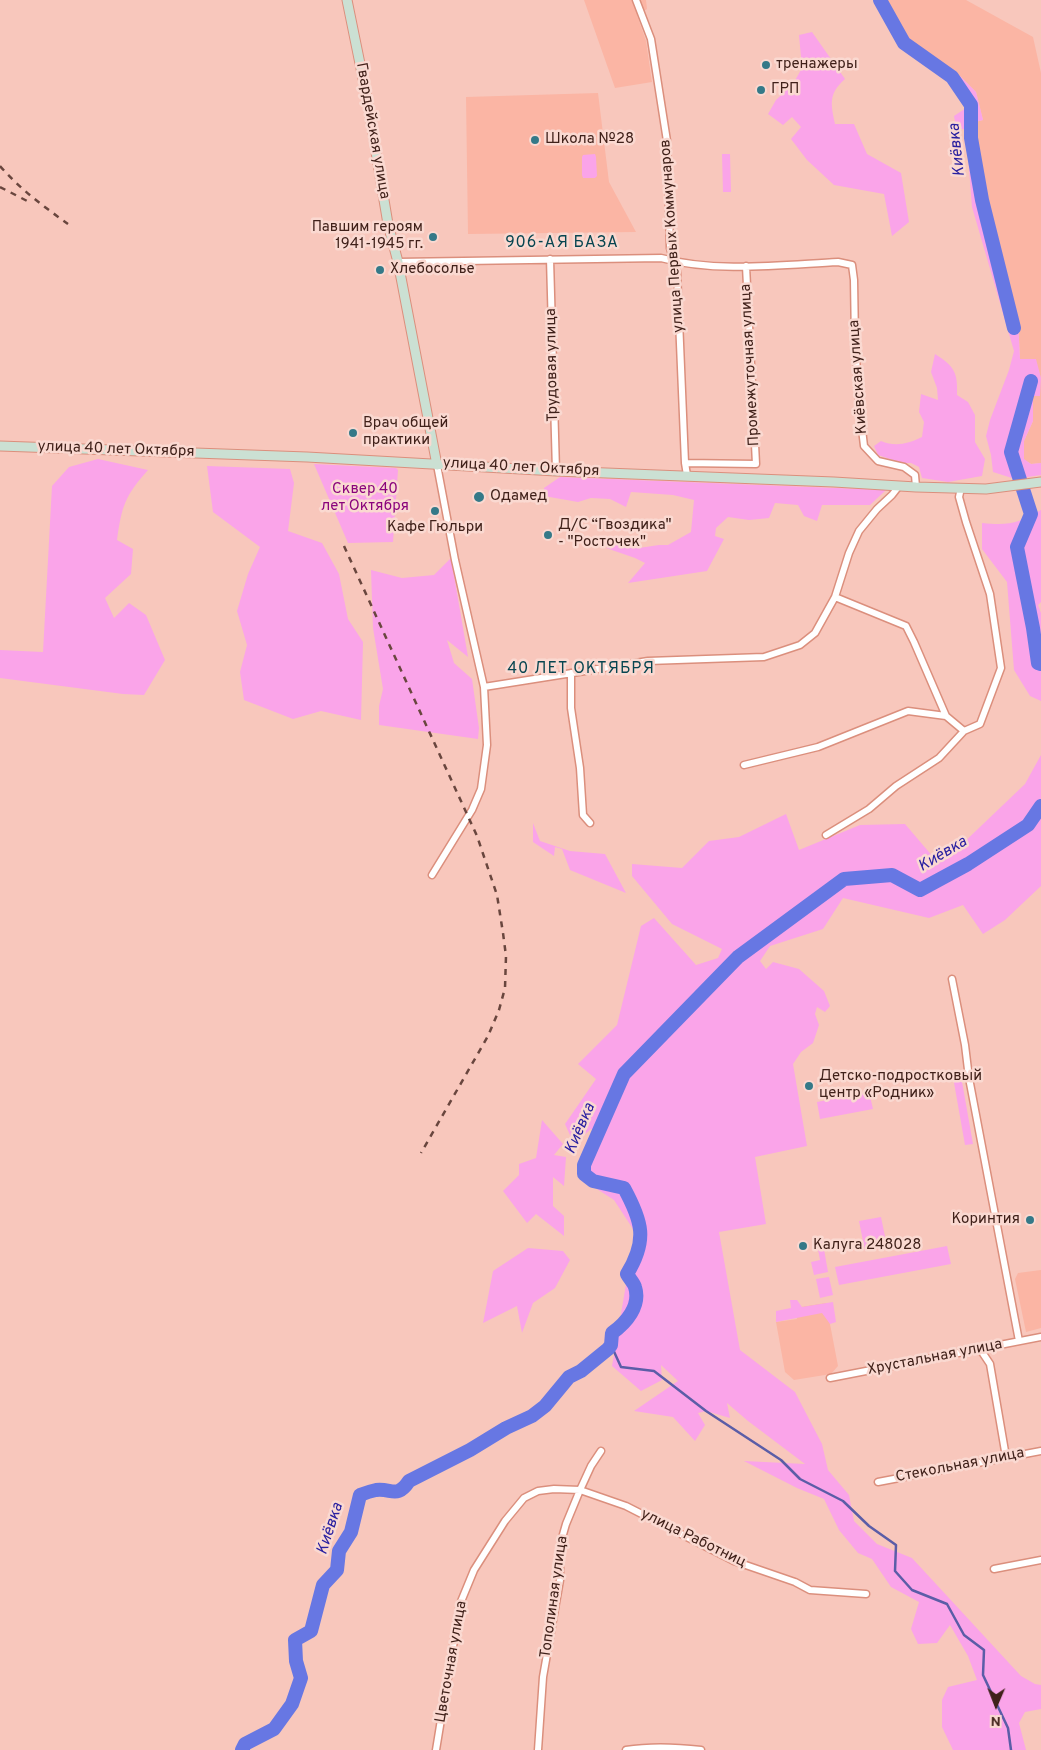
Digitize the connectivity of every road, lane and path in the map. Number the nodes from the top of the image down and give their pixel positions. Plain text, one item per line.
1 (347, 0) edge
2 (636, 0) edge
3 (550, 259) junction
4 (398, 262) junction
5 (675, 262) junction
6 (746, 266) junction
7 (0, 446) edge
8 (685, 463) junction
9 (438, 465) junction
10 (556, 471) junction
11 (687, 475) junction
12 (1041, 482) edge
13 (899, 486) junction
14 (916, 487) junction
15 (961, 488) junction
16 (836, 597) junction
17 (571, 673) junction
18 (484, 687) junction
19 (946, 716) junction
20 (964, 731) junction
21 (744, 765) dead end
22 (590, 823) dead end
23 (826, 835) dead end
24 (432, 875) dead end
25 (952, 979) dead end
26 (1041, 1337) edge
27 (1019, 1341) junction
28 (980, 1349) junction
29 (830, 1378) dead end
30 (601, 1451) dead end
31 (1041, 1451) edge
32 (1006, 1457) junction
33 (878, 1482) dead end
34 (580, 1490) junction
35 (1041, 1560) edge
36 (994, 1569) dead end
37 (866, 1594) dead end
38 (436, 1750) edge
39 (538, 1750) edge
40 (626, 1750) edge
41 (701, 1750) edge

1 - 4 main road, Гвардейская улица
2 - 5 street, улица Первых Коммунаров
3 - 4 street
3 - 5 street
3 - 10 street, Трудовая улица
4 - 9 main road, Гвардейская улица
5 - 6 street
5 - 8 street, улица Первых Коммунаров
6 - 8 street, Промежуточная улица
6 - 14 street, Киёвская улица
7 - 9 main road, улица 40 лет Октября
8 - 11 street, улица Первых Коммунаров
9 - 10 main road, улица 40 лет Октября
9 - 18 street
10 - 11 main road, улица 40 лет Октября
11 - 13 main road, улица 40 лет Октября
12 - 15 main road, улица 40 лет Октября
13 - 14 main road, улица 40 лет Октября
13 - 16 street
14 - 15 main road, улица 40 лет Октября
15 - 20 street
16 - 17 street
16 - 19 street
17 - 18 street
17 - 22 street
18 - 24 street
19 - 20 street
19 - 21 street
20 - 23 street
25 - 27 street
26 - 27 street, Хрустальная улица
27 - 28 street, Хрустальная улица
28 - 29 street, Хрустальная улица
28 - 32 street
30 - 34 street, Тополиная улица
31 - 32 street, Стекольная улица
32 - 33 street, Стекольная улица
34 - 37 street, улица Работниц
34 - 38 street, Цветочная улица
34 - 39 street, Тополиная улица
35 - 36 street
40 - 41 street

